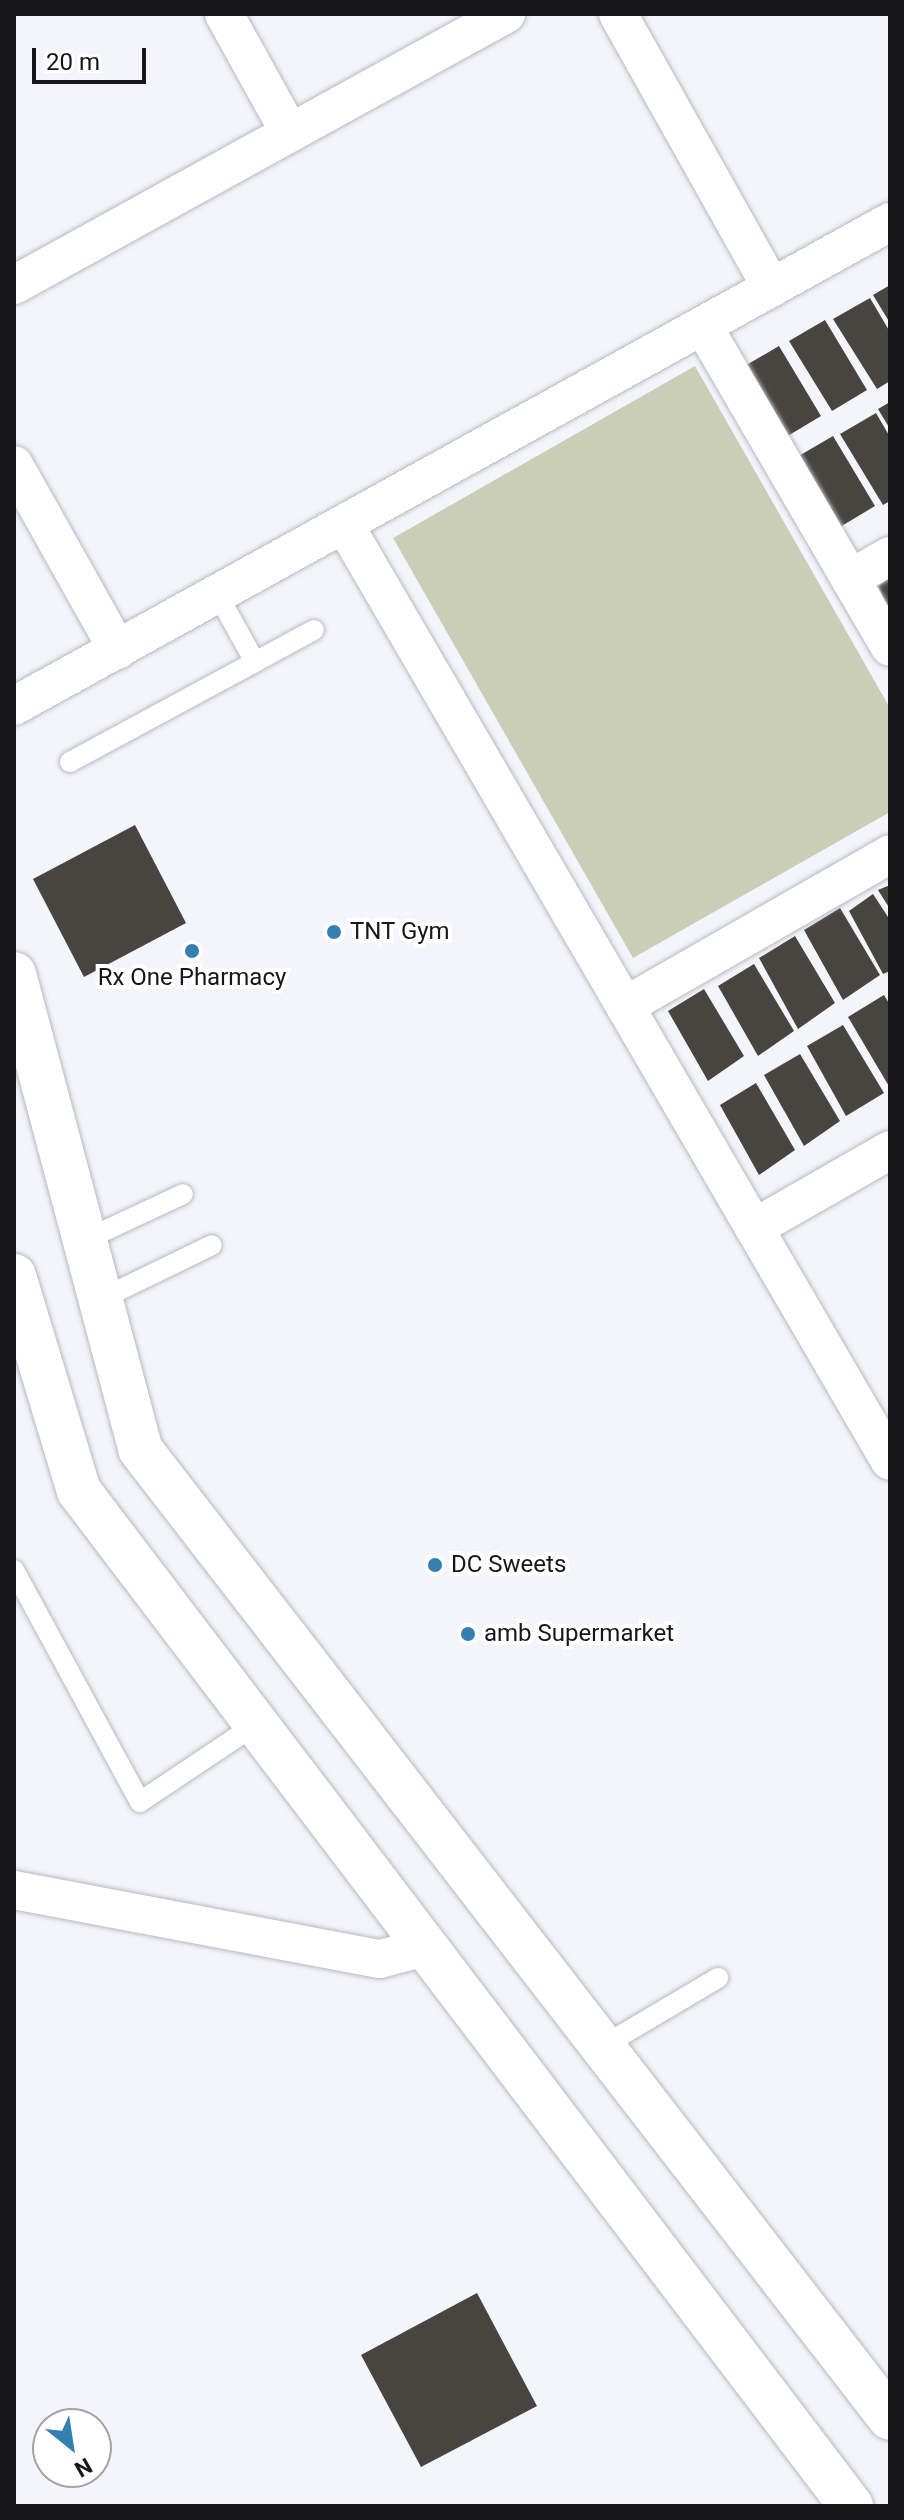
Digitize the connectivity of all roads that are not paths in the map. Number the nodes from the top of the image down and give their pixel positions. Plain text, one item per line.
1 (224, 14) edge
2 (506, 14) edge
3 (618, 14) edge
4 (290, 133) junction
5 (890, 222) edge
6 (14, 285) edge
7 (772, 288) junction
8 (703, 326) junction
9 (14, 465) edge
10 (344, 524) junction
11 (890, 556) edge
12 (850, 579) junction
13 (218, 595) junction
14 (314, 630) dead end
15 (890, 647) edge
16 (118, 650) junction
17 (255, 662) junction
18 (14, 706) edge
19 (70, 762) dead end
20 (890, 854) edge
21 (14, 974) edge
22 (625, 1006) junction
23 (890, 1150) edge
24 (183, 1194) dead end
25 (754, 1228) junction
26 (85, 1240) junction
27 (212, 1245) dead end
28 (14, 1276) edge
29 (101, 1299) junction
30 (890, 1461) edge
31 (14, 1570) edge
32 (255, 1725) junction
33 (14, 1890) edge
34 (425, 1947) junction
35 (718, 1978) dead end
36 (603, 2046) junction
37 (890, 2418) edge
38 (851, 2506) edge

1 - 4 street
2 - 4 street
3 - 7 street
4 - 6 street
5 - 7 street
7 - 8 street
8 - 10 street
8 - 12 street
9 - 16 street
10 - 13 street
10 - 22 street
11 - 12 street
12 - 15 street
13 - 16 street
13 - 17 lane
14 - 17 lane
16 - 18 street
17 - 19 lane
20 - 22 street
21 - 26 street
22 - 25 street
23 - 25 street
24 - 26 lane
25 - 30 street
26 - 29 street
27 - 29 lane
28 - 32 street
29 - 36 street
31 - 32 lane
32 - 34 street
33 - 34 street
34 - 38 street
35 - 36 lane
36 - 37 street

